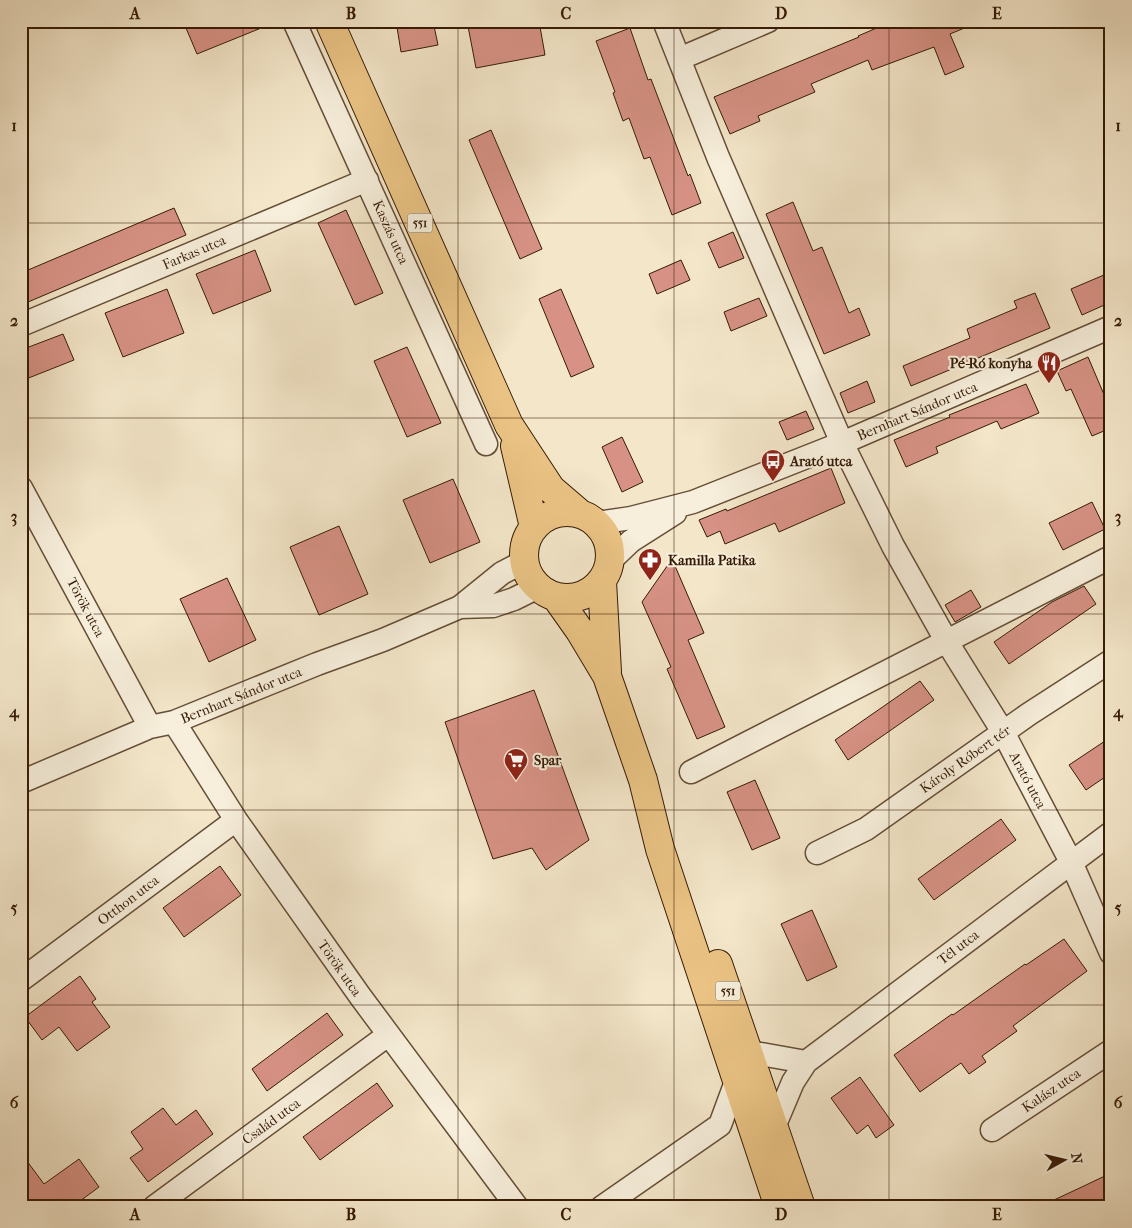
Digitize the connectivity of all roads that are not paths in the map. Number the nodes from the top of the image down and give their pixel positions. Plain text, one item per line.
1 (294, 21) edge
2 (329, 21) edge
3 (664, 21) edge
4 (768, 21) edge
5 (679, 58) junction
6 (367, 180) junction
7 (21, 325) edge
8 (1111, 327) edge
9 (510, 425) junction
10 (842, 443) junction
11 (486, 444) dead end
12 (21, 488) edge
13 (693, 502) junction
14 (588, 518) junction
15 (534, 528) junction
16 (1111, 557) edge
17 (525, 561) junction
18 (606, 571) junction
19 (547, 592) junction
20 (460, 607) junction
21 (947, 642) junction
22 (1111, 661) edge
23 (607, 676) junction
24 (174, 722) junction
25 (150, 727) junction
26 (1003, 732) junction
27 (691, 772) dead end
28 (643, 780) junction
29 (21, 782) edge
30 (236, 820) junction
31 (1111, 833) edge
32 (817, 853) dead end
33 (1071, 862) junction
34 (1111, 953) edge
35 (21, 980) edge
36 (388, 1035) junction
37 (1111, 1051) edge
38 (749, 1052) junction
39 (806, 1062) junction
40 (737, 1079) junction
41 (720, 1125) junction
42 (992, 1130) dead end
43 (766, 1135) junction
44 (775, 1202) edge
45 (154, 1207) edge
46 (517, 1207) edge
47 (602, 1207) edge
48 (801, 1207) edge

1 - 6 street, Kaszás utca
2 - 9 main road, 551
3 - 5 street, Arató utca
4 - 5 street
5 - 10 street, Arató utca
6 - 7 street, Farkas utca
6 - 11 street, Kaszás utca
8 - 10 street, Bernhart Sándor utca
9 - 14 main road, 551
9 - 15 main road, 551
10 - 13 street, Bernhart Sándor utca
10 - 21 street, Arató utca
12 - 25 street, Török utca
13 - 14 street, Bernhart Sándor utca
13 - 18 street, Bernhart Sándor utca
14 - 15 main road
14 - 18 main road, 551
15 - 17 main road
16 - 21 street
17 - 19 main road, 551
17 - 20 street, Bernhart Sándor utca
18 - 19 main road
18 - 23 main road, 551
19 - 20 street, Bernhart Sándor utca
19 - 23 main road, 551
20 - 24 street, Bernhart Sándor utca
21 - 26 street, Arató utca
21 - 27 street
22 - 26 street, Károly Róbert tér
23 - 28 main road, 551
24 - 25 street, Bernhart Sándor utca
24 - 30 street, Török utca
25 - 29 street, Bernhart Sándor utca
26 - 32 street, Károly Róbert tér
26 - 33 street, Arató utca
28 - 38 main road, 551
28 - 40 main road, 551
30 - 35 street, Otthon utca
30 - 36 street, Török utca
31 - 33 street, Tél utca
33 - 34 street, Arató utca
33 - 39 street, Tél utca
36 - 45 street, Család utca
36 - 46 street, Török utca
37 - 42 street, Kalász utca
38 - 39 street
38 - 43 main road, 551
39 - 43 street, Tél utca
40 - 41 street
40 - 43 main road, 551
41 - 43 street
41 - 47 street
43 - 44 main road, 551
43 - 48 main road, 551

